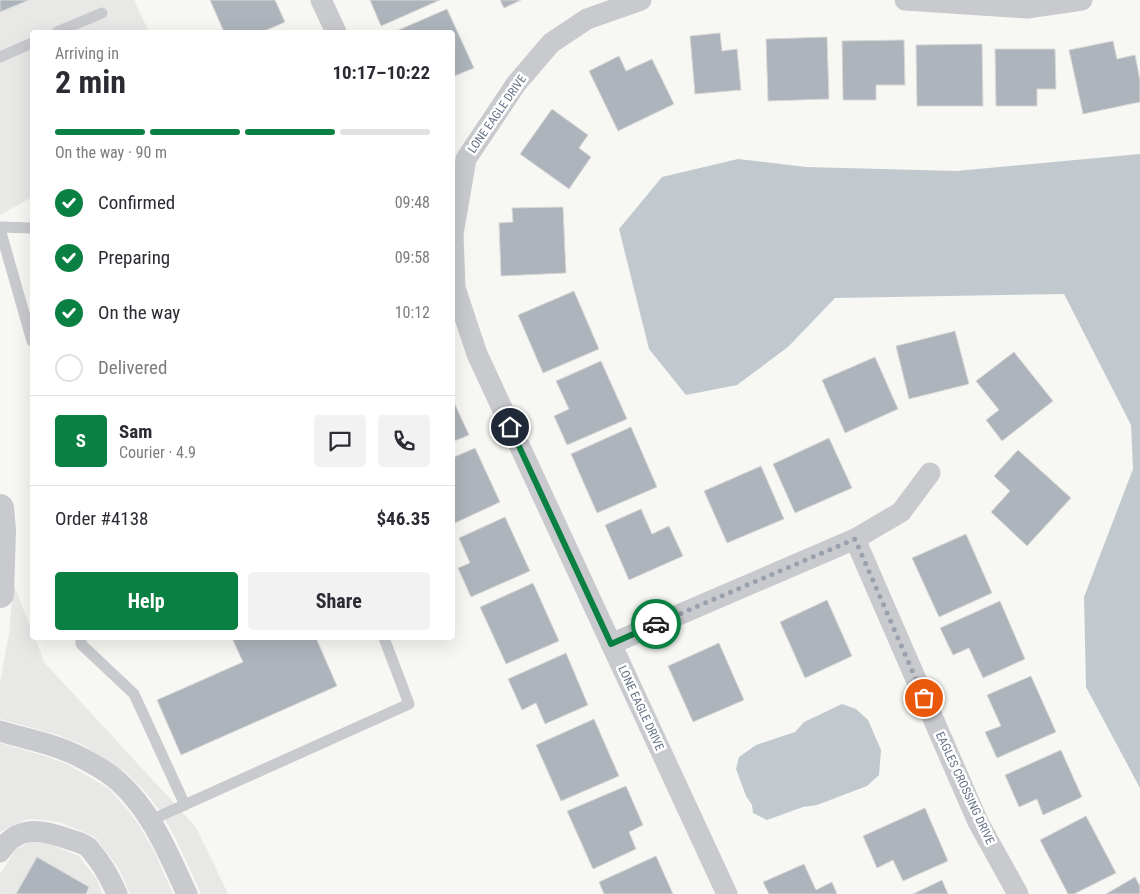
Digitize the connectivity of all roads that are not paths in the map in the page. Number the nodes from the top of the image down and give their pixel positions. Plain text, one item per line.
1 (321, 0) edge
2 (641, 0) edge
3 (905, 0) edge
4 (1082, 0) edge
5 (102, 13) dead end
6 (62, 30) edge
7 (335, 30) edge
8 (30, 44) edge
9 (0, 57) edge
10 (459, 156) edge
11 (455, 208) edge
12 (0, 228) edge
13 (30, 228) edge
14 (455, 288) edge
15 (30, 334) edge
16 (930, 473) dead end
17 (0, 508) edge
18 (855, 539) junction
19 (0, 594) edge
20 (81, 640) edge
21 (385, 640) edge
22 (611, 644) junction
23 (0, 731) edge
24 (185, 804) junction
25 (151, 820) junction
26 (0, 852) edge
27 (117, 894) edge
28 (187, 894) edge
29 (727, 894) edge
30 (1018, 894) edge

1 - 7 street
2 - 10 street, LONE EAGLE DRIVE
3 - 4 street
5 - 6 lane
8 - 9 lane
10 - 11 street, LONE EAGLE DRIVE
12 - 13 lane
12 - 15 lane
14 - 22 street, LONE EAGLE DRIVE
16 - 18 street
17 - 19 street
18 - 22 street
18 - 30 street, EAGLES CROSSING DRIVE
20 - 24 lane
21 - 24 lane
22 - 29 street, LONE EAGLE DRIVE
23 - 25 street
24 - 25 lane
25 - 28 street
26 - 27 street

